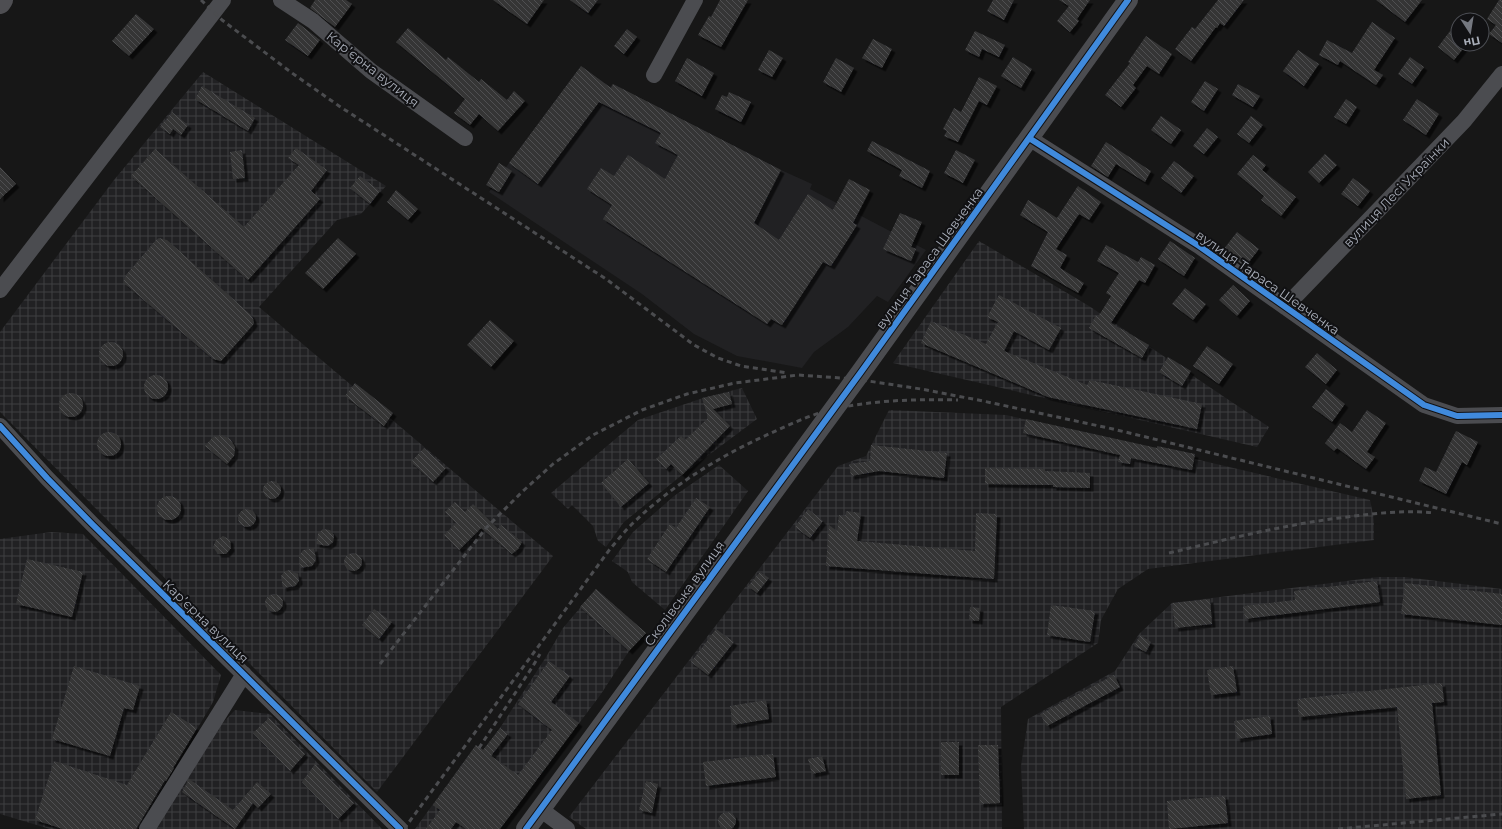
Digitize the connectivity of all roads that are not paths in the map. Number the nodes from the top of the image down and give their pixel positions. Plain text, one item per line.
1 (2, 0) edge
2 (223, 0) edge
3 (281, 0) edge
4 (695, 0) edge
5 (1128, 0) edge
6 (0, 3) edge
7 (654, 74) dead end
8 (1502, 74) edge
9 (465, 138) dead end
10 (1029, 138) junction
11 (0, 290) edge
12 (1285, 307) junction
13 (861, 372) joint
14 (1502, 415) edge
15 (0, 426) edge
16 (244, 674) junction
17 (540, 809) junction
18 (147, 829) edge
19 (400, 829) edge
20 (526, 829) edge
21 (567, 829) edge

1 - 6 highway
2 - 11 street
3 - 9 street, Карʼєрна вулиця
4 - 7 street
5 - 10 street, вулиця Тараса Шевченка
8 - 12 street, вулиця Лесі Українки
10 - 12 street, вулиця Тараса Шевченка
10 - 13 street, вулиця Тараса Шевченка
12 - 14 street, вулиця Тараса Шевченка
13 - 17 street, Сколівська вулиця
15 - 16 street, Карʼєрна вулиця
16 - 18 street
16 - 19 street, Карʼєрна вулиця
17 - 20 street, Сколівська вулиця
17 - 21 street

